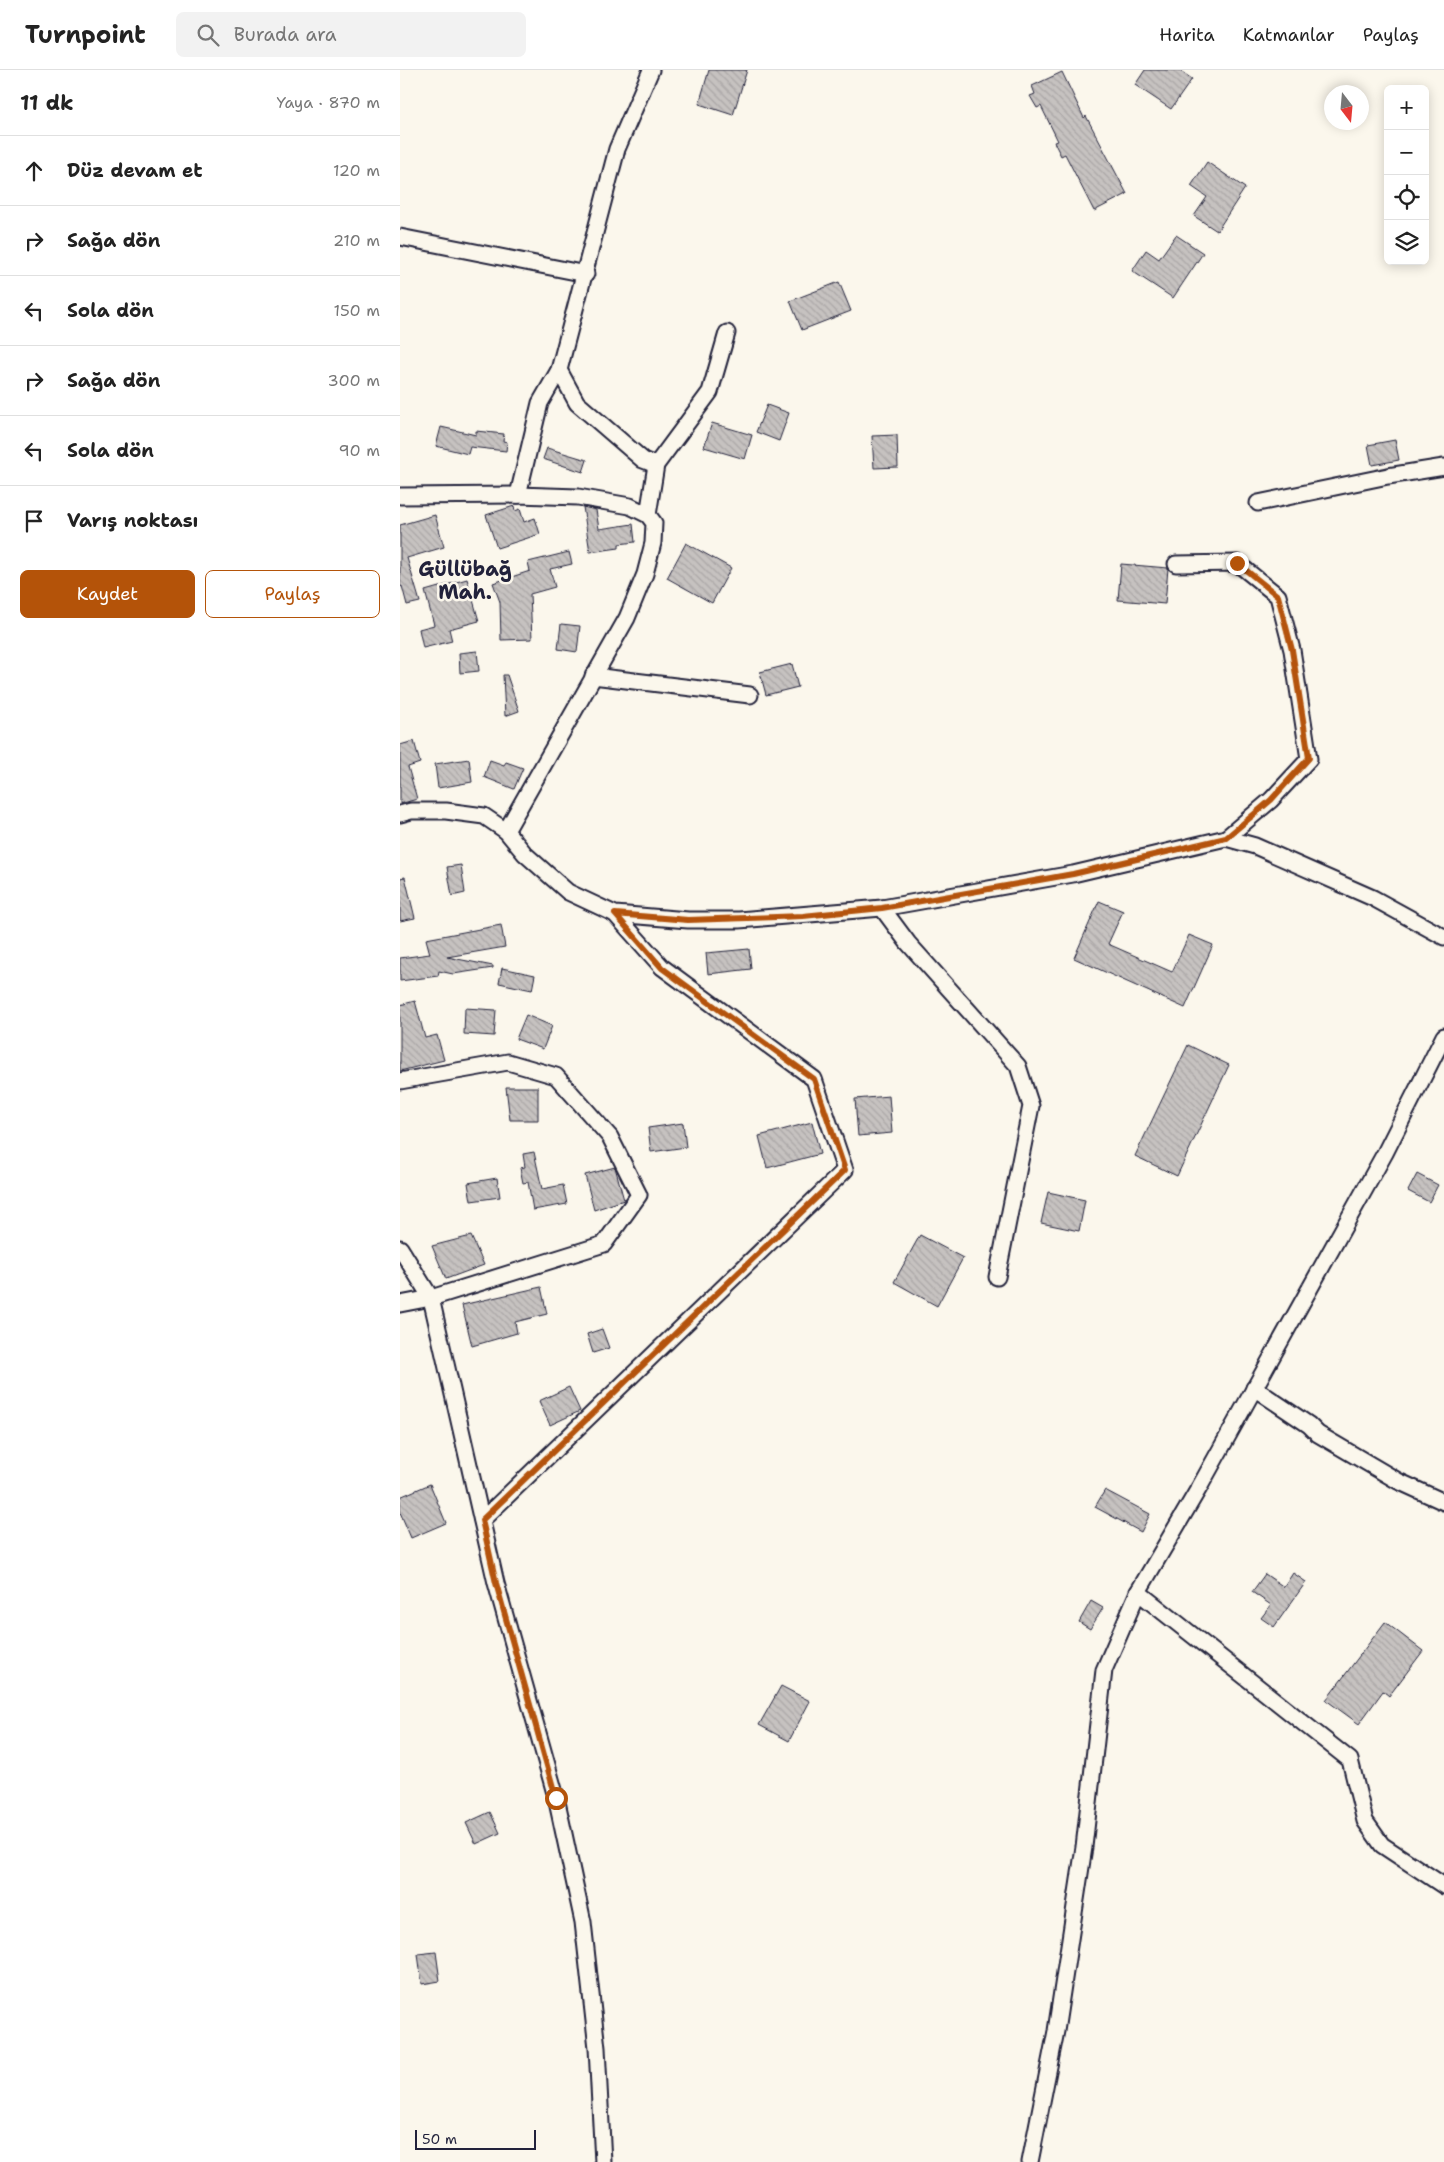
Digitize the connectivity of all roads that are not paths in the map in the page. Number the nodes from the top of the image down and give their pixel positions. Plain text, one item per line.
1 (651, 70) edge
2 (400, 237) edge
3 (586, 274) junction
4 (728, 334) dead end
5 (559, 370) junction
6 (656, 465) junction
7 (1444, 467) edge
8 (518, 495) junction
9 (400, 496) edge
10 (1258, 503) dead end
11 (648, 515) junction
12 (1176, 564) dead end
13 (593, 676) junction
14 (750, 695) dead end
15 (400, 814) edge
16 (506, 831) junction
17 (1226, 838) junction
18 (882, 908) junction
19 (615, 914) junction
20 (1444, 937) edge
21 (1444, 1036) edge
22 (400, 1081) edge
23 (400, 1248) edge
24 (997, 1277) dead end
25 (432, 1298) junction
26 (400, 1304) edge
27 (1254, 1388) junction
28 (1444, 1502) edge
29 (482, 1520) junction
30 (1138, 1592) junction
31 (1444, 1886) edge
32 (603, 2162) edge
33 (1030, 2162) edge

1 - 3 street
2 - 3 street
3 - 5 street
4 - 6 street
5 - 6 street
5 - 8 street
6 - 11 street
7 - 10 street
8 - 9 street
8 - 11 street
11 - 13 street
12 - 17 street
13 - 14 street
13 - 16 street
15 - 16 street
16 - 19 street
17 - 18 street
17 - 20 street
18 - 19 street
18 - 24 street
19 - 29 street
21 - 27 street
22 - 25 street
23 - 25 street
25 - 26 street
25 - 29 street
27 - 28 street
27 - 30 street
29 - 32 street
30 - 31 street
30 - 33 street

